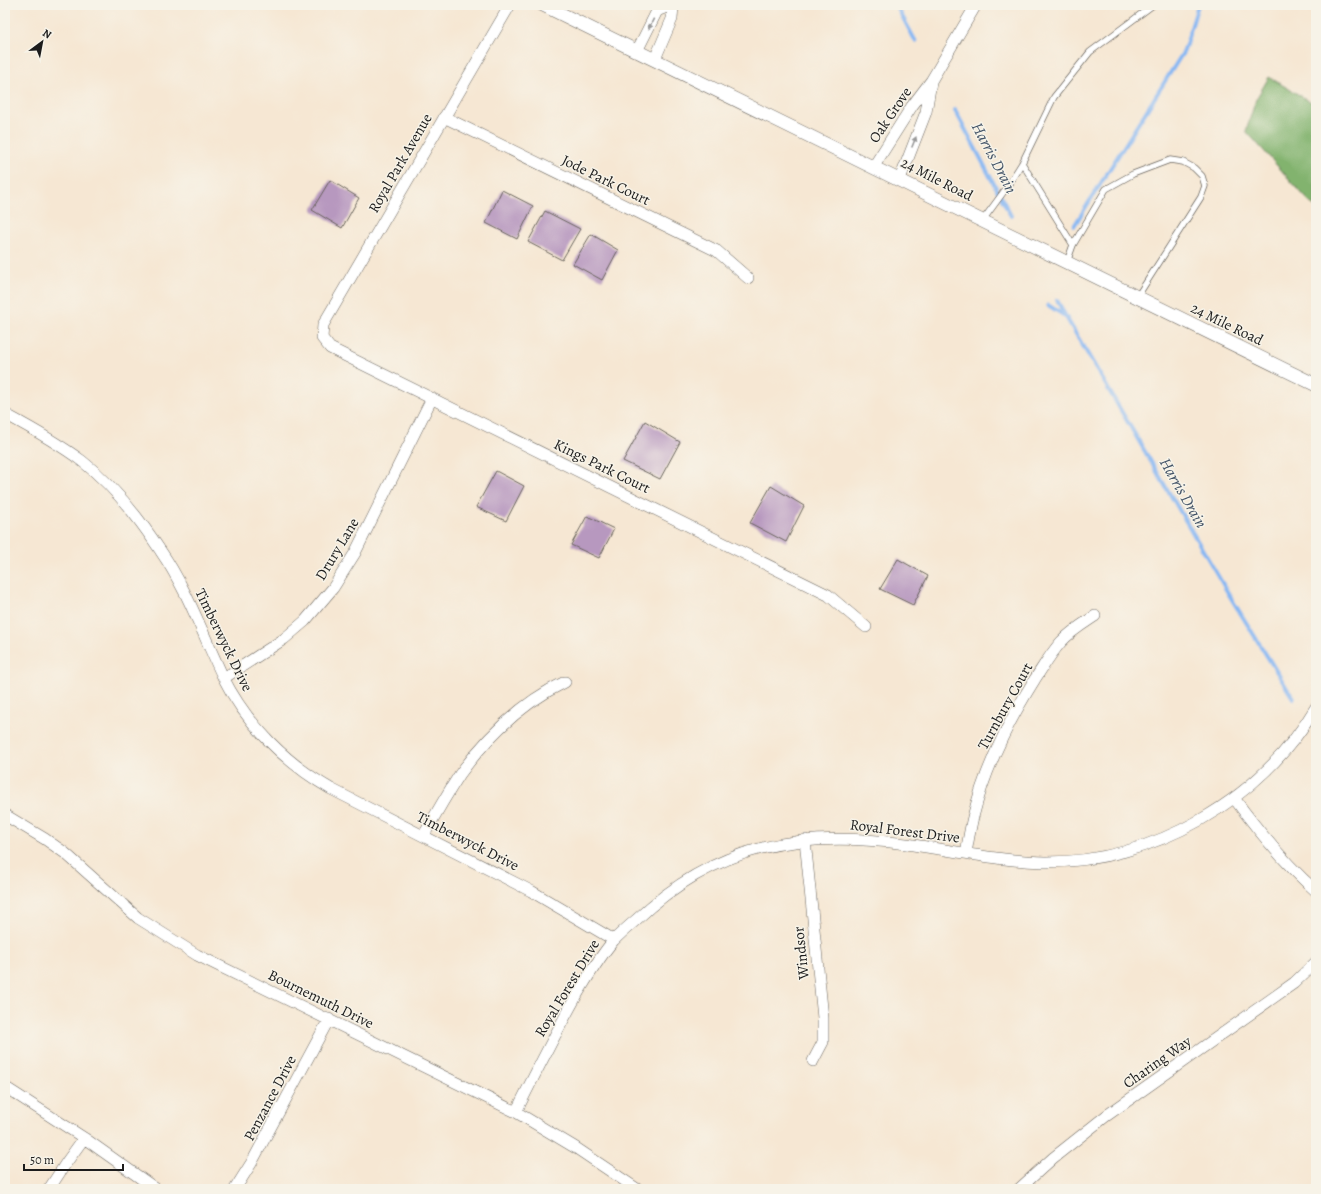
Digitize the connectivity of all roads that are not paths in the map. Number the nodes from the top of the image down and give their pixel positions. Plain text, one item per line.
1 (510, 5) edge
2 (542, 5) edge
3 (672, 5) edge
4 (976, 5) edge
5 (1153, 5) edge
6 (637, 51) junction
7 (655, 60) junction
8 (931, 81) junction
9 (444, 117) junction
10 (1022, 163) junction
11 (874, 166) junction
12 (900, 179) junction
13 (983, 220) junction
14 (1073, 245) junction
15 (1067, 263) junction
16 (748, 278) dead end
17 (1137, 297) junction
18 (322, 338) joint
19 (1316, 385) edge
20 (432, 398) junction
21 (5, 414) edge
22 (1095, 616) dead end
23 (866, 627) dead end
24 (224, 678) junction
25 (565, 682) dead end
26 (1316, 707) edge
27 (1234, 798) junction
28 (5, 815) edge
29 (424, 835) junction
30 (804, 840) junction
31 (966, 853) junction
32 (1316, 891) edge
33 (614, 940) junction
34 (1316, 962) edge
35 (329, 1019) junction
36 (813, 1061) dead end
37 (5, 1087) edge
38 (516, 1112) junction
39 (84, 1138) junction
40 (49, 1189) edge
41 (156, 1189) edge
42 (235, 1189) edge
43 (638, 1189) edge
44 (1018, 1189) edge

1 - 9 street, Royal Park Avenue
2 - 6 street, 24 Mile Road
3 -> 6 street
3 - 7 street
4 - 8 street, Oak Grove
5 - 10 lane
6 - 7 street, 24 Mile Road
7 - 11 street, 24 Mile Road
8 - 11 street, Oak Grove
12 -> 8 street, Oak Grove
9 - 16 street, Jode Park Court
9 - 18 street, Royal Park Avenue
10 - 13 lane
10 - 14 lane
11 - 12 street, 24 Mile Road
12 - 13 street, 24 Mile Road
13 - 15 street, 24 Mile Road
14 - 15 lane
14 - 17 lane
15 - 17 street, 24 Mile Road
17 - 19 street, 24 Mile Road
18 - 20 street, Kings Park Court
20 - 23 street, Kings Park Court
20 - 24 street, Drury Lane
21 - 24 street, Timberwyck Drive
22 - 31 street, Turnbury Court
24 - 29 street, Timberwyck Drive
25 - 29 street
26 - 27 street, Royal Forest Drive
27 - 31 street, Royal Forest Drive
27 - 32 street
28 - 35 street, Bournemuth Drive
29 - 33 street, Timberwyck Drive
30 - 31 street, Royal Forest Drive
30 - 33 street, Royal Forest Drive
30 - 36 street, Windsor
33 - 38 street, Royal Forest Drive
34 - 44 street, Charing Way
35 - 38 street, Bournemuth Drive
35 - 42 street, Penzance Drive
37 - 39 street
38 - 43 street, Bournemuth Drive
39 - 40 street
39 - 41 street

